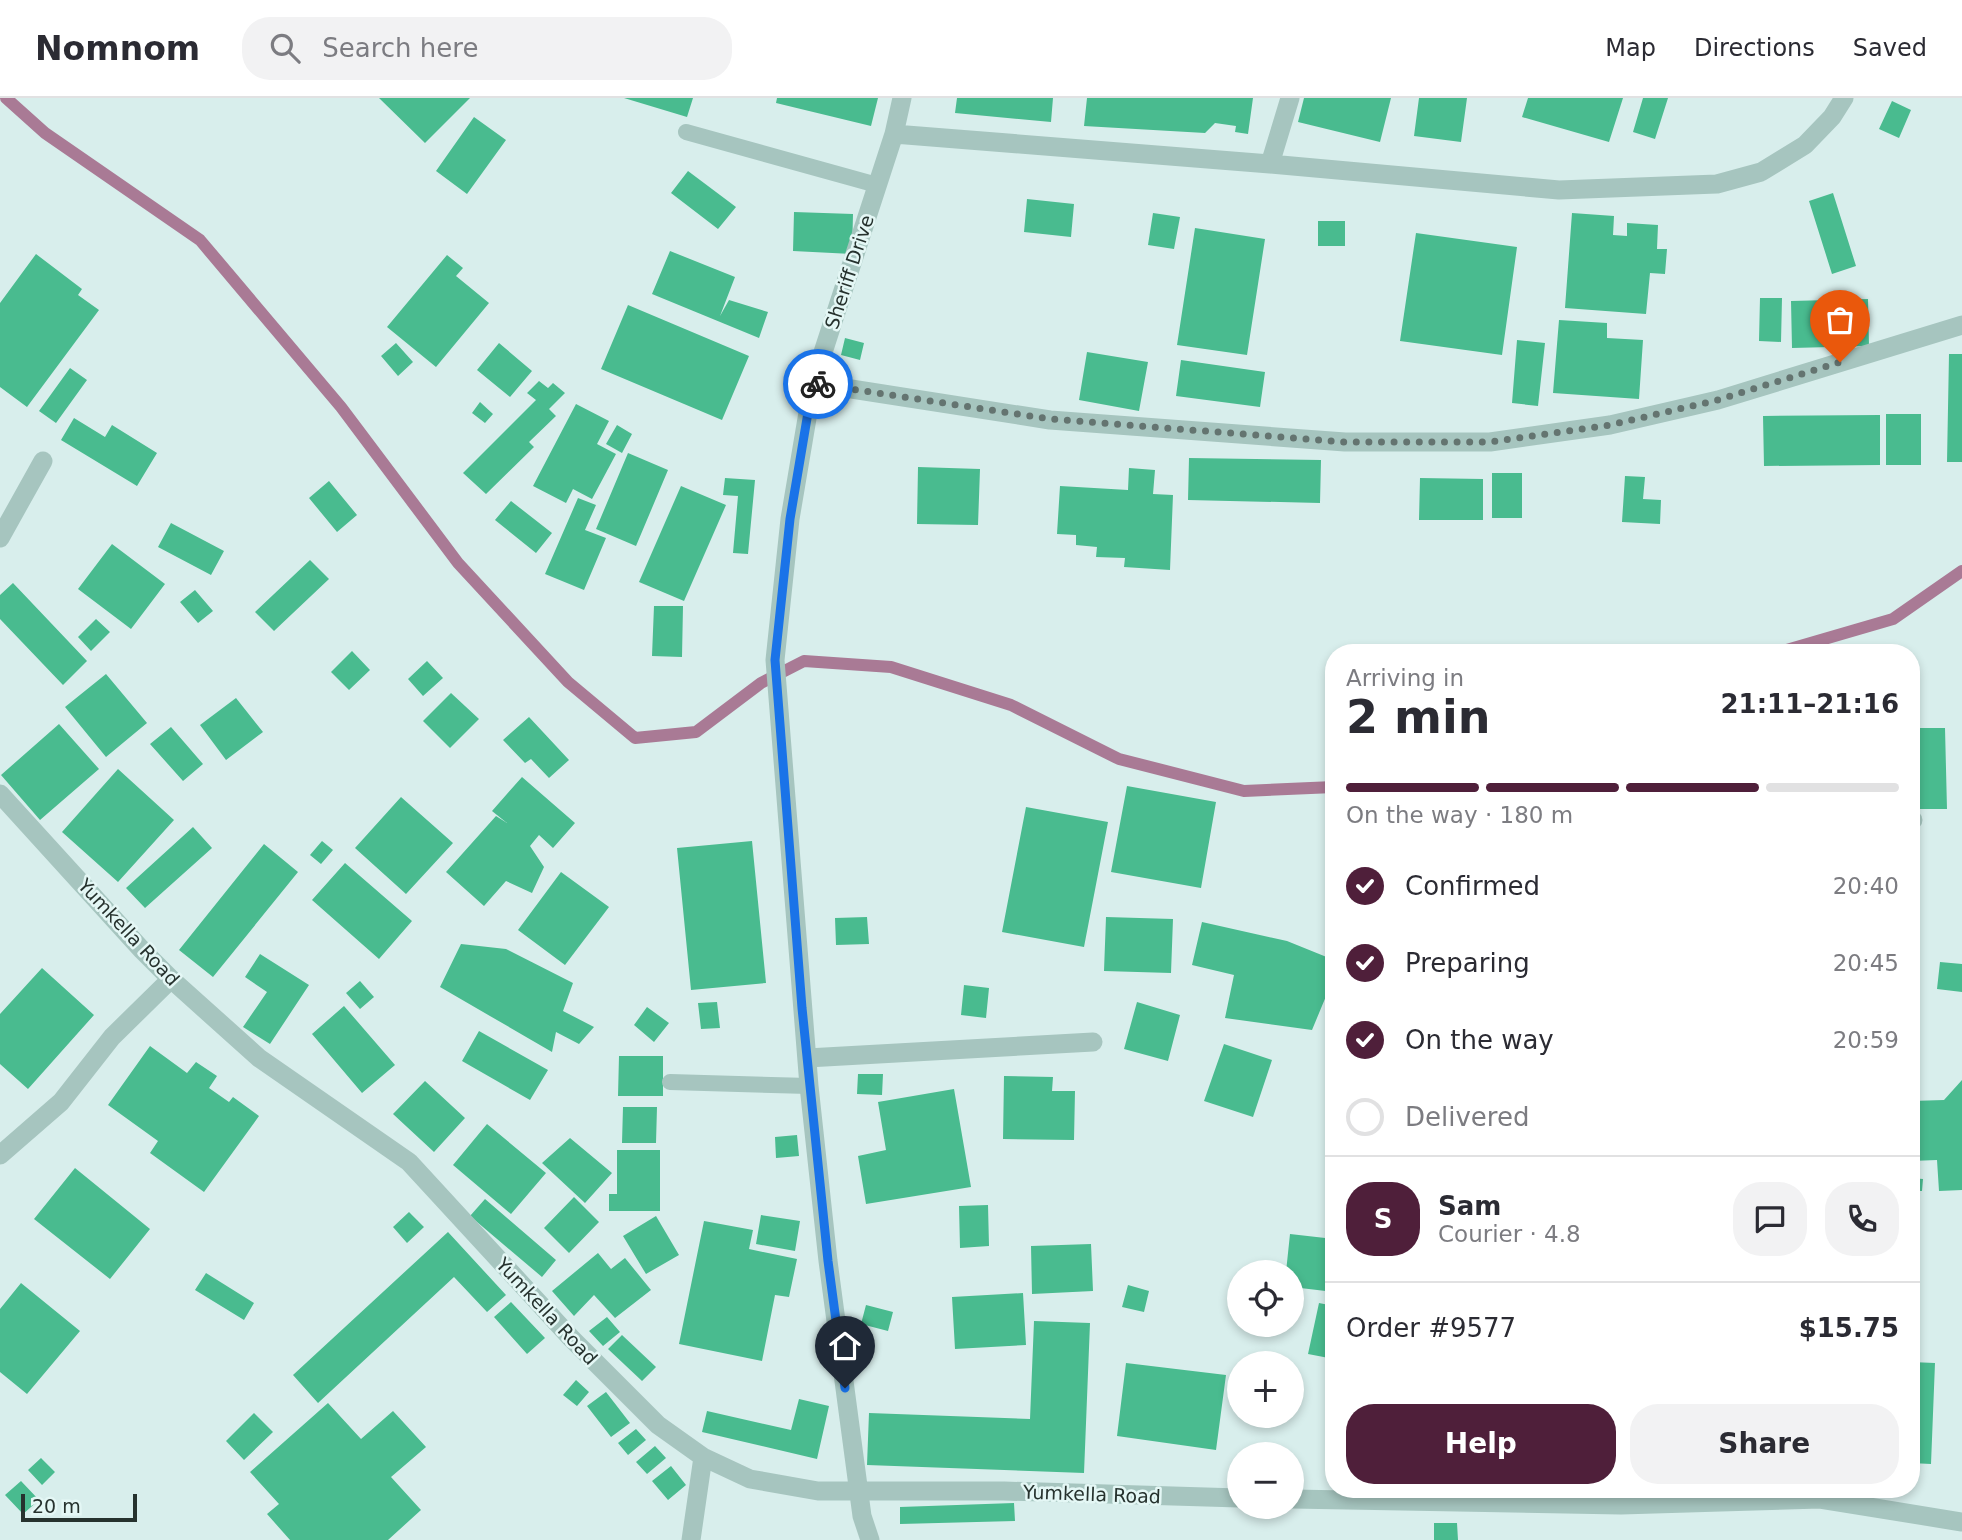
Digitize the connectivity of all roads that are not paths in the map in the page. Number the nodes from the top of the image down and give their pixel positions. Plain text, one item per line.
1 (902, 98) edge
2 (1290, 98) edge
3 (1844, 98) edge
4 (686, 132) dead end
5 (894, 134) junction
6 (1270, 164) junction
7 (877, 185) junction
8 (1962, 325) edge
9 (813, 383) junction
10 (43, 461) dead end
11 (0, 538) edge
12 (0, 794) edge
13 (171, 979) junction
14 (1093, 1042) dead end
15 (807, 1058) junction
16 (670, 1083) dead end
17 (809, 1086) junction
18 (0, 1155) edge
19 (703, 1457) junction
20 (858, 1490) junction
21 (1227, 1498) edge
22 (1457, 1498) edge
23 (1839, 1498) edge
24 (1304, 1499) edge
25 (1962, 1522) edge
26 (691, 1540) edge
27 (870, 1540) edge

1 - 5 street, Sheriff Drive
2 - 6 street
3 - 6 street
4 - 7 lane
5 - 6 street
5 - 7 street, Sheriff Drive
7 - 9 street, Sheriff Drive
8 - 9 street
9 - 15 street, Sheriff Drive
10 - 11 street
12 - 13 street, Yumkella Road
13 - 18 street
13 - 19 street, Yumkella Road
14 - 15 street
15 - 17 street
16 - 17 lane
17 - 20 street
19 - 20 street, Yumkella Road
19 - 26 street
20 - 21 street, Yumkella Road
20 - 27 street
22 - 24 street
23 - 25 street

